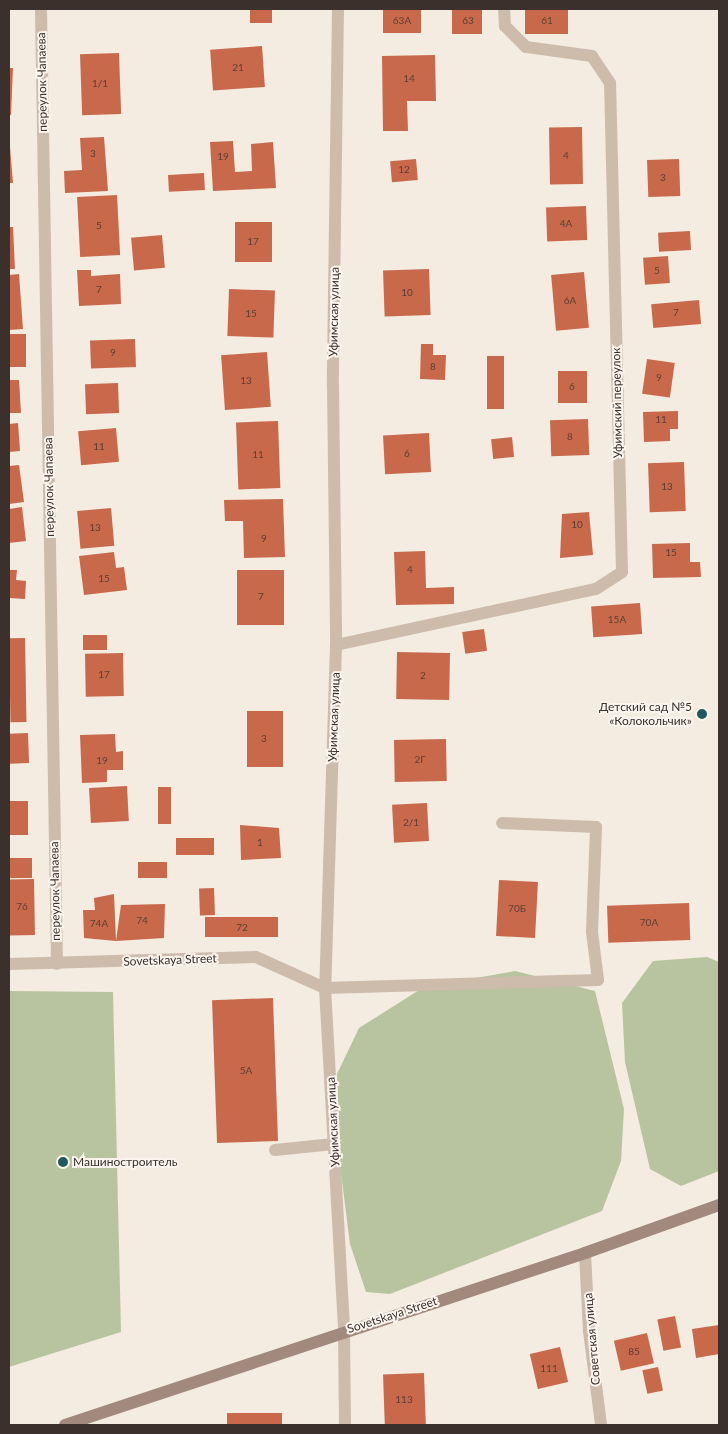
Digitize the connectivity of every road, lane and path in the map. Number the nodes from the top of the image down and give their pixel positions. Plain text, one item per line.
1 (41, 9) edge
2 (338, 9) edge
3 (504, 9) edge
4 (336, 645) junction
5 (502, 823) dead end
6 (9, 964) edge
7 (57, 964) junction
8 (325, 988) junction
9 (334, 1144) junction
10 (274, 1150) dead end
11 (719, 1204) edge
12 (585, 1254) junction
13 (344, 1331) junction
14 (65, 1425) edge
15 (346, 1425) edge
16 (601, 1425) edge

1 - 7 street, переулок Чапаева
2 - 4 street, Уфимская улица
3 - 4 street, Уфимский переулок
4 - 8 street, Уфимская улица
5 - 8 street
6 - 7 street, Sovetskaya Street
7 - 8 street, Sovetskaya Street
8 - 9 street, Уфимская улица
9 - 10 street
9 - 13 street, Уфимская улица
11 - 12 main road, Sovetskaya Street
12 - 13 main road, Sovetskaya Street
12 - 16 street, Советская улица
13 - 14 main road, Sovetskaya Street
13 - 15 street, Уфимская улица

